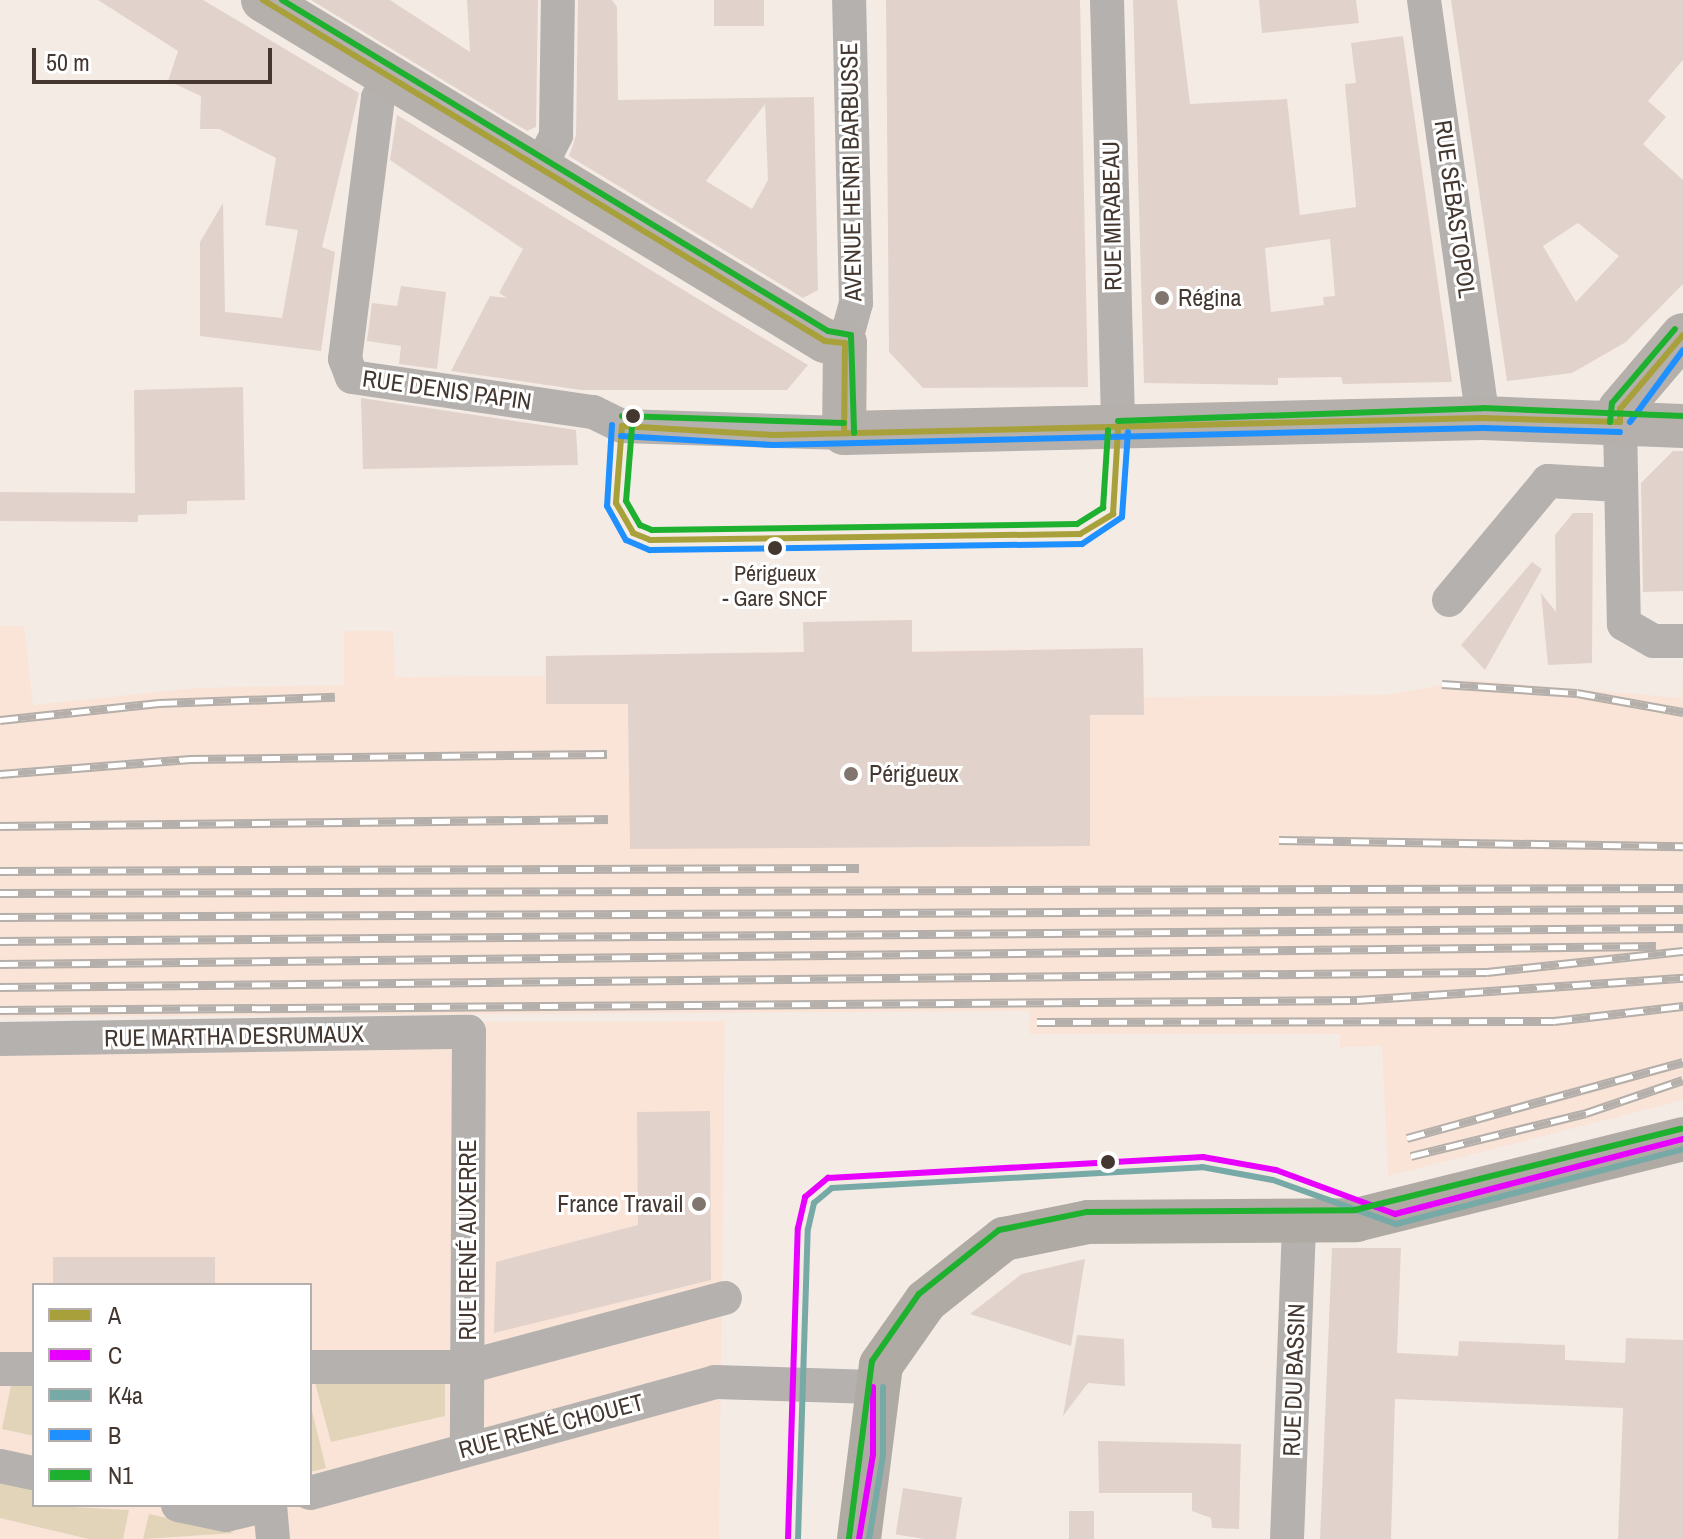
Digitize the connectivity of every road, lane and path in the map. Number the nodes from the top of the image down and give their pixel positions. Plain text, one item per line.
1 (263, 0) edge
2 (558, 0) edge
3 (849, 0) edge
4 (1107, 0) edge
5 (1424, 0) edge
6 (389, 78) junction
7 (539, 169) junction
8 (1683, 335) edge
9 (845, 343) junction
10 (1483, 418) junction
11 (1620, 422) junction
12 (1683, 426) edge
13 (1118, 431) junction
14 (844, 433) junction
15 (1620, 485) junction
16 (1449, 600) dead end
17 (1683, 641) edge
18 (469, 1032) joint
19 (0, 1039) edge
20 (1683, 1139) edge
21 (1299, 1221) junction
22 (725, 1298) dead end
23 (312, 1367) edge
24 (467, 1367) junction
25 (0, 1369) edge
26 (32, 1369) edge
27 (873, 1387) junction
28 (467, 1448) junction
29 (0, 1466) edge
30 (32, 1473) edge
31 (312, 1492) edge
32 (188, 1507) edge
33 (260, 1507) edge
34 (268, 1507) edge
35 (273, 1539) edge
36 (859, 1539) edge
37 (1287, 1539) edge

1 - 6 street
2 - 7 street
3 - 9 street, AVENUE HENRI BARBUSSE
4 - 13 street, RUE MIRABEAU
5 - 10 street, RUE SÉBASTOPOL
6 - 7 street
6 - 14 street, RUE DENIS PAPIN
7 - 9 street
8 - 11 street
9 - 14 street
10 - 11 street
10 - 13 street
11 - 12 street
11 - 15 street
13 - 14 street
15 - 16 street
15 - 17 street
18 - 19 street, RUE MARTHA DESRUMAUX
18 - 24 street, RUE RENÉ AUXERRE
20 - 21 main road
21 - 27 main road
21 - 37 street, RUE DU BASSIN
22 - 24 street
23 - 24 street
24 - 28 street, RUE RENÉ AUXERRE
25 - 26 street
27 - 28 street, RUE RENÉ CHOUET
27 - 36 main road
28 - 31 street, RUE RENÉ CHOUET
29 - 30 street
32 - 33 street
34 - 35 street

